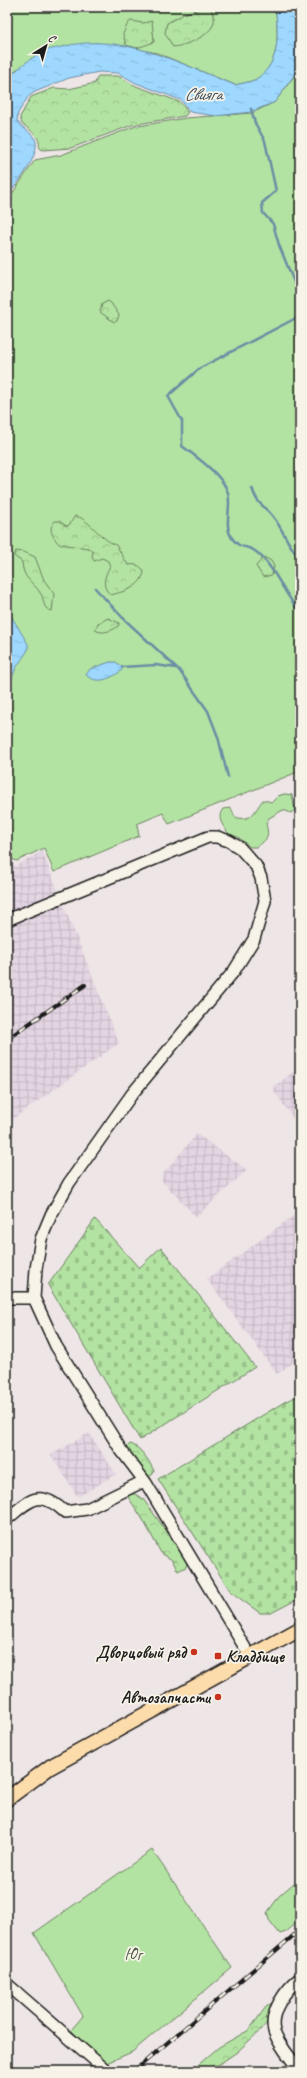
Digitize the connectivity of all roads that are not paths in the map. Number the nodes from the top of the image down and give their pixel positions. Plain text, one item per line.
1 (7, 920) edge
2 (7, 1298) edge
3 (34, 1298) junction
4 (144, 1481) junction
5 (7, 1519) edge
6 (300, 1629) edge
7 (250, 1656) junction
8 (7, 1799) edge
9 (300, 1978) edge
10 (7, 1984) edge
11 (300, 2070) edge
12 (107, 2071) edge

1 - 3 street
2 - 3 street
3 - 4 street
4 - 5 street
4 - 7 street
6 - 7 main road
7 - 8 main road
9 - 11 street
10 - 12 street

